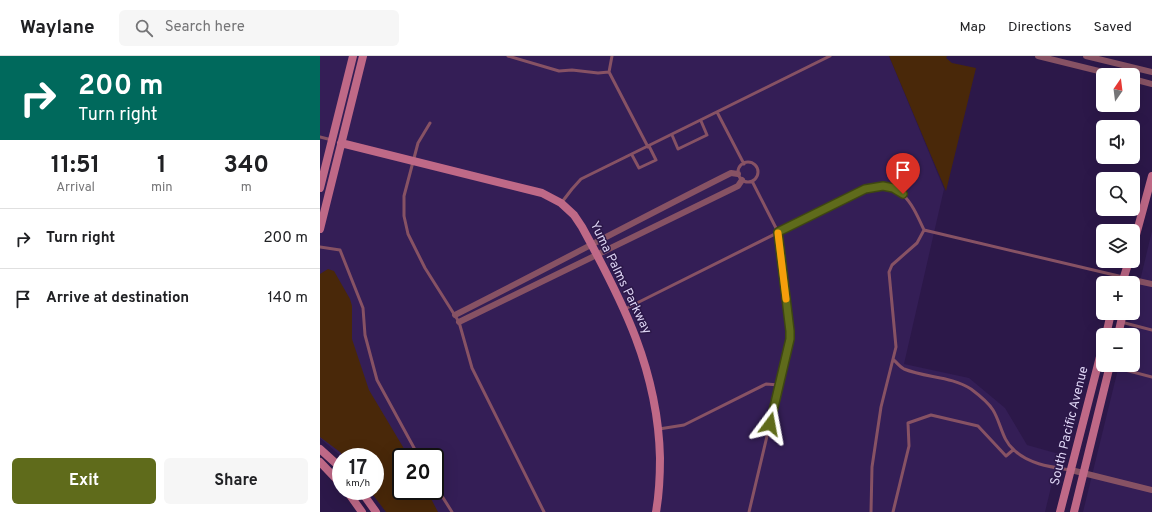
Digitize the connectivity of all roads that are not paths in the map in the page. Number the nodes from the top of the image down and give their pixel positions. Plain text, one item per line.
1 (353, 56) edge
2 (363, 56) edge
3 (508, 56) edge
4 (612, 56) edge
5 (830, 56) edge
6 (1038, 56) edge
7 (1086, 56) edge
8 (1096, 70) edge
9 (609, 72) junction
10 (1152, 72) edge
11 (1140, 81) edge
12 (1152, 84) edge
13 (717, 112) junction
14 (701, 120) junction
15 (430, 123) dead end
16 (672, 135) junction
17 (320, 137) edge
18 (332, 140) junction
19 (342, 143) junction
20 (648, 147) junction
21 (632, 155) junction
22 (412, 160) junction
23 (744, 164) junction
24 (738, 174) junction
25 (1152, 176) edge
26 (742, 180) junction
27 (752, 181) junction
28 (320, 188) edge
29 (561, 203) junction
30 (1139, 224) edge
31 (320, 229) edge
32 (924, 230) junction
33 (778, 232) junction
34 (592, 245) junction
35 (320, 247) edge
36 (596, 254) junction
37 (1104, 276) edge
38 (1140, 283) edge
39 (1152, 284) edge
40 (625, 309) junction
41 (455, 314) junction
42 (459, 322) junction
43 (1121, 322) joint
44 (1120, 328) edge
45 (1152, 330) edge
46 (893, 359) junction
47 (1096, 372) edge
48 (1109, 372) edge
49 (1135, 372) edge
50 (1152, 376) edge
51 (779, 385) junction
52 (659, 428) junction
53 (414, 448) edge
54 (320, 449) edge
55 (1013, 450) junction
56 (332, 460) edge
57 (320, 462) edge
58 (1071, 470) junction
59 (1084, 474) junction
60 (332, 475) edge
61 (1152, 490) edge
62 (444, 499) edge
63 (353, 500) edge
64 (367, 500) edge
65 (362, 512) edge
66 (376, 512) edge
67 (452, 512) edge
68 (544, 512) edge
69 (656, 512) edge
70 (749, 512) edge
71 (871, 512) edge
72 (893, 512) edge
73 (1060, 512) edge
74 (1074, 512) edge

1 - 18 street
2 - 19 street
3 - 9 lane
4 - 9 lane
5 - 13 lane
6 - 8 street
7 - 10 street
9 - 20 lane
11 - 12 street
13 - 14 lane
13 - 23 lane
14 - 16 lane
14 - 16 lane
15 - 22 lane
16 - 20 lane
17 - 18 lane
18 - 19 lane
18 - 28 street
19 - 22 street, Yuma Palms Parkway
19 - 31 street
20 - 21 lane
20 - 21 lane
21 - 29 lane
22 - 29 street, Yuma Palms Parkway
22 - 41 lane
23 - 24 lane
23 - 27 lane
24 - 26 lane
24 - 34 street
25 - 30 street
26 - 27 lane
26 - 36 street
27 - 33 lane
29 - 34 street, Yuma Palms Parkway
32 - 33 lane
32 - 37 lane
32 - 46 lane
33 - 40 lane
33 - 51 lane
34 - 36 street, Yuma Palms Parkway
34 - 41 street
35 - 53 lane
36 - 40 street, Yuma Palms Parkway
36 - 42 street
38 - 39 street
40 - 52 street, Yuma Palms Parkway
41 - 42 lane
42 - 68 lane
43 - 44 street
43 - 45 lane
46 - 55 lane
46 - 71 lane
47 - 58 street, South Pacific Avenue
48 - 59 street, South Pacific Avenue
49 - 50 lane
51 - 52 lane
51 - 70 lane
52 - 69 street, Yuma Palms Parkway
54 - 56 street
55 - 58 lane
55 - 72 lane
57 - 60 street
58 - 59 street
58 - 73 street, South Pacific Avenue
59 - 61 street
59 - 74 street, South Pacific Avenue
62 - 67 lane
63 - 65 street
64 - 66 street

